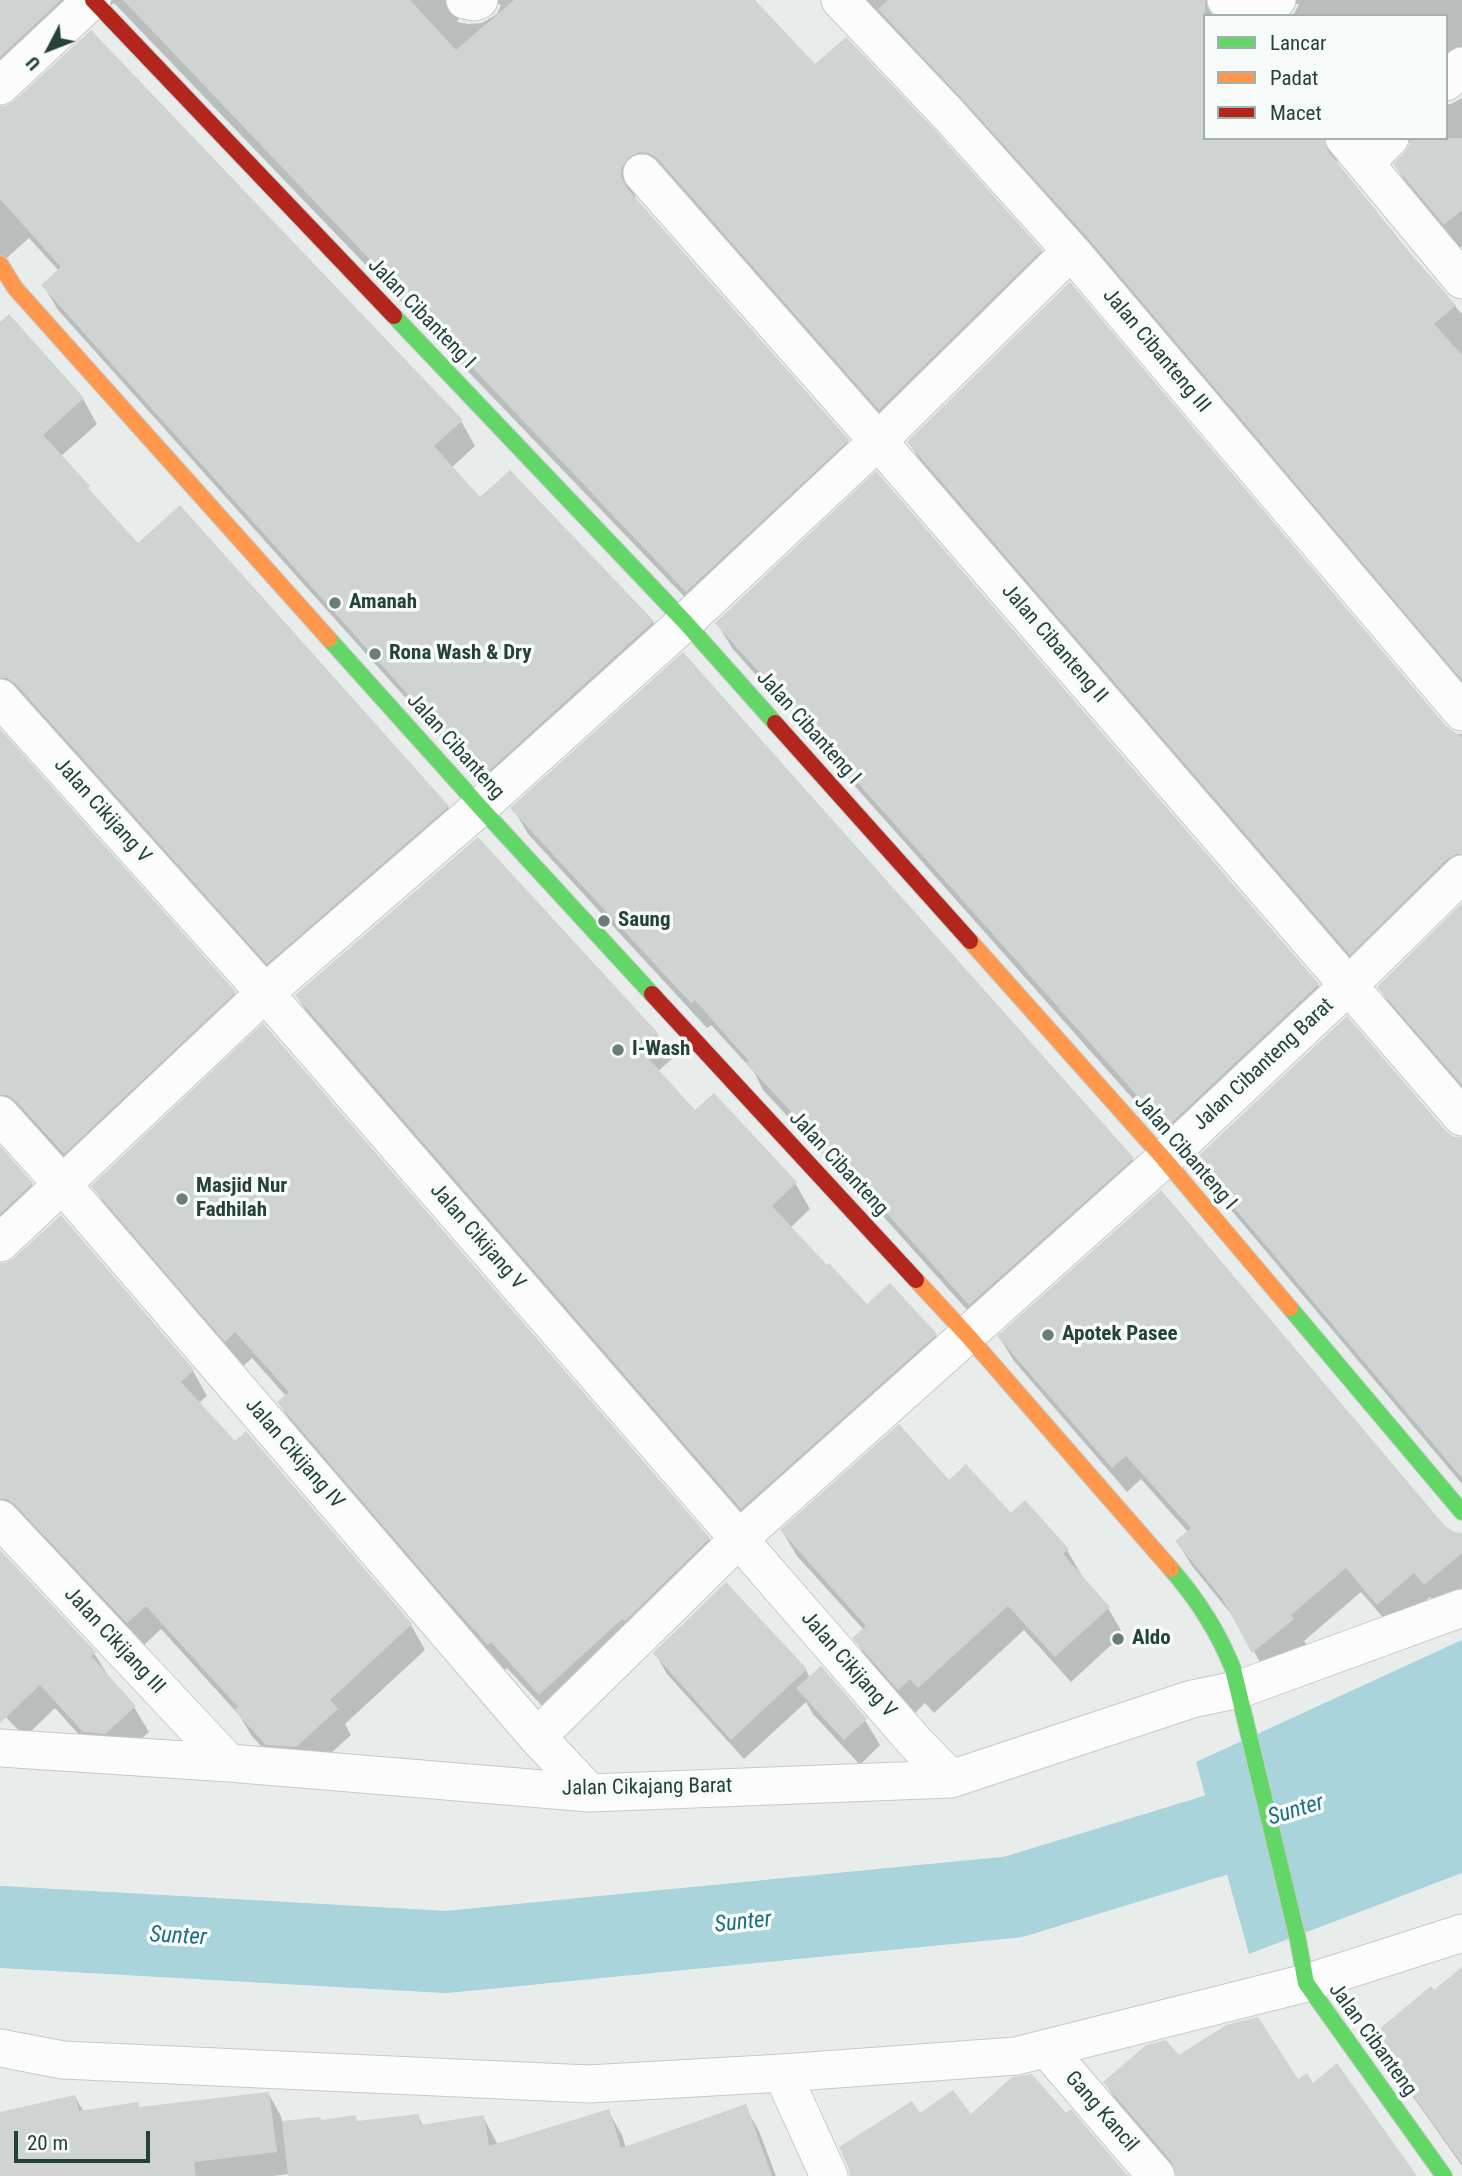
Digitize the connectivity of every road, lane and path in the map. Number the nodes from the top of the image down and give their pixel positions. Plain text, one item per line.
1 (93, 0) edge
2 (465, 0) edge
3 (479, 0) edge
4 (840, 0) edge
5 (1226, 0) edge
6 (1277, 0) edge
7 (1238, 14) edge
8 (1261, 14) edge
9 (1462, 66) edge
10 (1448, 80) edge
11 (0, 86) edge
12 (1366, 147) edge
13 (642, 173) dead end
14 (1071, 251) junction
15 (0, 264) edge
16 (1462, 280) edge
17 (15, 288) junction
18 (0, 299) edge
19 (878, 441) junction
20 (685, 622) junction
21 (0, 698) edge
22 (1462, 712) edge
23 (480, 807) junction
24 (1462, 874) edge
25 (1349, 985) junction
26 (265, 993) junction
27 (0, 1115) edge
28 (1462, 1117) edge
29 (1164, 1159) junction
30 (63, 1185) junction
31 (0, 1243) edge
32 (968, 1336) junction
33 (1462, 1512) edge
34 (0, 1519) edge
35 (739, 1539) junction
36 (1462, 1608) edge
37 (1242, 1704) junction
38 (537, 1737) junction
39 (0, 1748) edge
40 (229, 1763) junction
41 (951, 1779) junction
42 (590, 1793) junction
43 (1462, 1933) edge
44 (1306, 1983) junction
45 (0, 2048) edge
46 (1046, 2048) junction
47 (782, 2073) junction
48 (829, 2176) edge
49 (1156, 2176) edge
50 (1444, 2176) edge

1 - 11 street
1 - 20 street, Jalan Cibanteng I
2 - 3 street
4 - 14 street, Jalan Cibanteng III
5 - 7 street
6 - 8 street
9 - 10 street
12 - 16 street
13 - 19 street, Jalan Cibanteng II
14 - 19 street
14 - 22 street, Jalan Cibanteng III
15 - 17 street, Jalan Cibanteng
17 - 18 street
17 - 23 street, Jalan Cibanteng
19 - 20 street
19 - 25 street, Jalan Cibanteng II
20 - 23 street
20 - 29 street, Jalan Cibanteng I
21 - 26 street, Jalan Cikijang V
23 - 26 street
23 - 32 street, Jalan Cibanteng
24 - 25 street, Jalan Cibanteng Barat
25 - 28 street, Jalan Cibanteng II
25 - 29 street, Jalan Cibanteng Barat
26 - 30 street
26 - 35 street, Jalan Cikijang V
27 - 30 street, Jalan Cikijang IV
29 - 32 street, Jalan Cibanteng Barat
29 - 33 street, Jalan Cibanteng I
30 - 31 street
30 - 38 street, Jalan Cikijang IV
32 - 35 street, Jalan Cibanteng Barat
32 - 37 street, Jalan Cibanteng
34 - 40 street, Jalan Cikijang III
35 - 38 street, Jalan Cibanteng Barat
35 - 41 street, Jalan Cikijang V
36 - 37 street, Jalan Cikajang Barat
37 - 41 street, Jalan Cikajang Barat
37 - 44 street, Jalan Cibanteng
38 - 42 street, Jalan Cikijang IV
39 - 40 street, Jalan Cikajang Barat
40 - 42 street, Jalan Cikajang Barat
41 - 42 street, Jalan Cikajang Barat
43 - 44 street
44 - 46 street
44 - 50 street, Jalan Cibanteng
45 - 47 street
46 - 47 street
46 - 49 street, Gang Kancil
47 - 48 street

